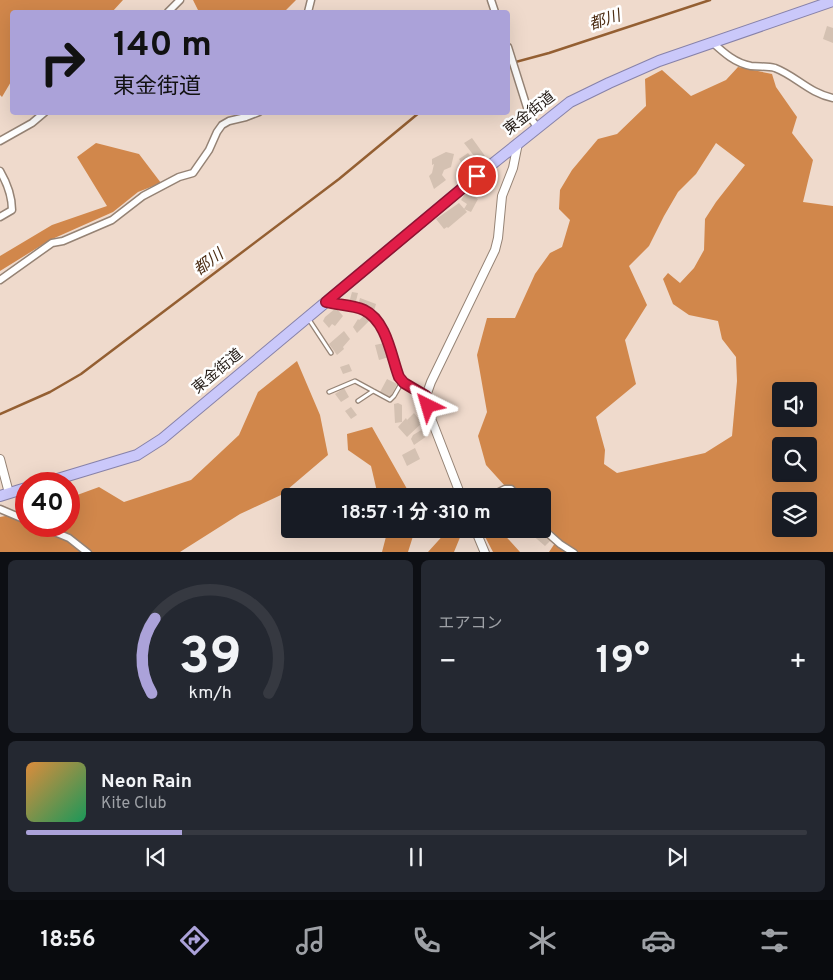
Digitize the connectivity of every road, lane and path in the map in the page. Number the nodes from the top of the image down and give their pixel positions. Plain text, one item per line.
1 (180, 0) edge
2 (833, 1) edge
3 (170, 10) edge
4 (712, 42) junction
5 (510, 56) edge
6 (833, 98) edge
7 (41, 115) edge
8 (251, 115) edge
9 (538, 127) junction
10 (0, 141) edge
11 (518, 143) junction
12 (0, 171) edge
13 (0, 217) edge
14 (0, 280) edge
15 (326, 302) junction
16 (308, 318) junction
17 (332, 353) dead end
18 (402, 382) junction
19 (373, 391) junction
20 (329, 392) dead end
21 (426, 396) junction
22 (358, 401) dead end
23 (0, 459) edge
24 (80, 472) edge
25 (458, 488) edge
26 (5, 495) edge
27 (0, 509) edge
28 (15, 515) edge
29 (551, 536) edge
30 (67, 537) edge
31 (479, 538) edge
32 (88, 552) edge
33 (485, 552) edge
34 (574, 552) edge

1 - 3 street
2 - 4 highway, 東金街道
4 - 6 street
4 - 9 highway, 東金街道
5 - 9 street
7 - 10 street
8 - 14 street
9 - 11 highway, 東金街道
11 - 15 highway, 東金街道
11 - 21 street
12 - 13 street
15 - 16 highway, 東金街道
15 - 18 street
16 - 17 lane
16 - 24 highway, 東金街道
18 - 19 lane
18 - 21 street
19 - 20 lane
19 - 22 lane
21 - 25 street
23 - 26 street
27 - 28 street
29 - 34 street
30 - 32 street
31 - 33 street

